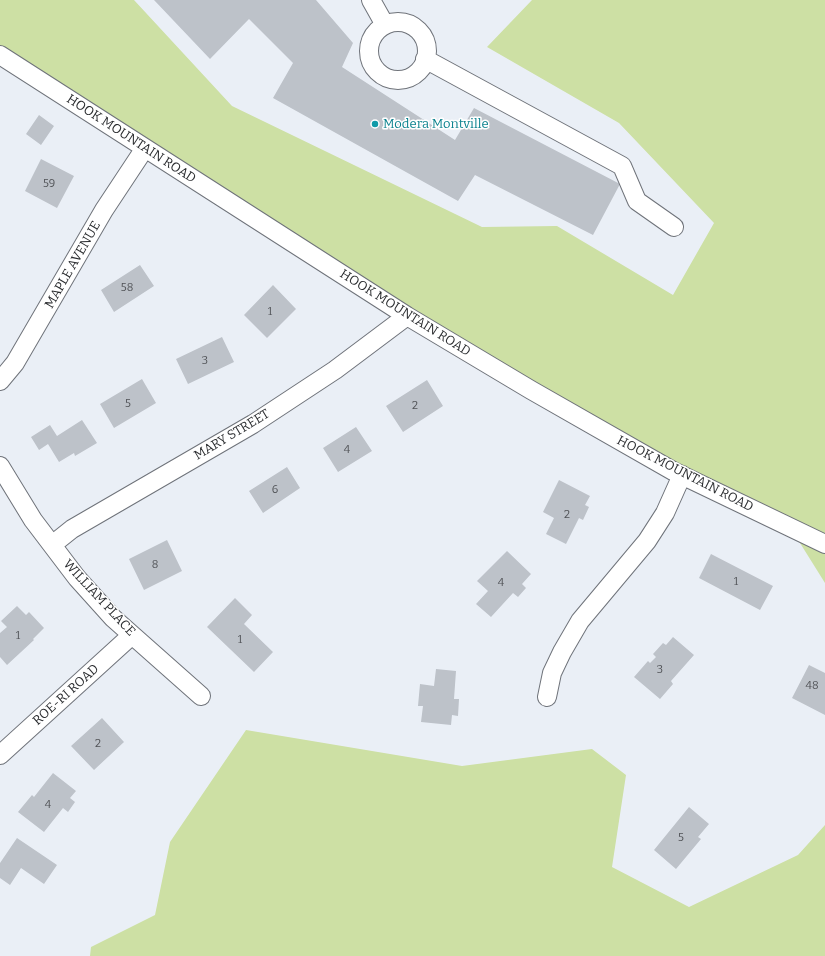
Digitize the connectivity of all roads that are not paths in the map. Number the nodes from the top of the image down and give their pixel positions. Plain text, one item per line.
1 (371, 0) edge
2 (385, 25) junction
3 (0, 54) edge
4 (425, 59) junction
5 (145, 148) junction
6 (674, 227) dead end
7 (407, 316) junction
8 (0, 382) edge
9 (0, 466) edge
10 (682, 475) junction
11 (825, 544) edge
12 (52, 545) junction
13 (132, 635) junction
14 (201, 696) dead end
15 (547, 697) dead end
16 (0, 755) edge

1 - 2 street
2 - 4 street
2 - 4 street
3 - 5 street, HOOK MOUNTAIN ROAD
4 - 6 street
5 - 7 street, HOOK MOUNTAIN ROAD
5 - 8 street, MAPLE AVENUE
7 - 10 street, HOOK MOUNTAIN ROAD
7 - 12 street, MARY STREET
9 - 12 street, WILLIAM PLACE
10 - 11 street, HOOK MOUNTAIN ROAD
10 - 15 street
12 - 13 street, WILLIAM PLACE
13 - 14 street, WILLIAM PLACE
13 - 16 street, ROE-RI ROAD

